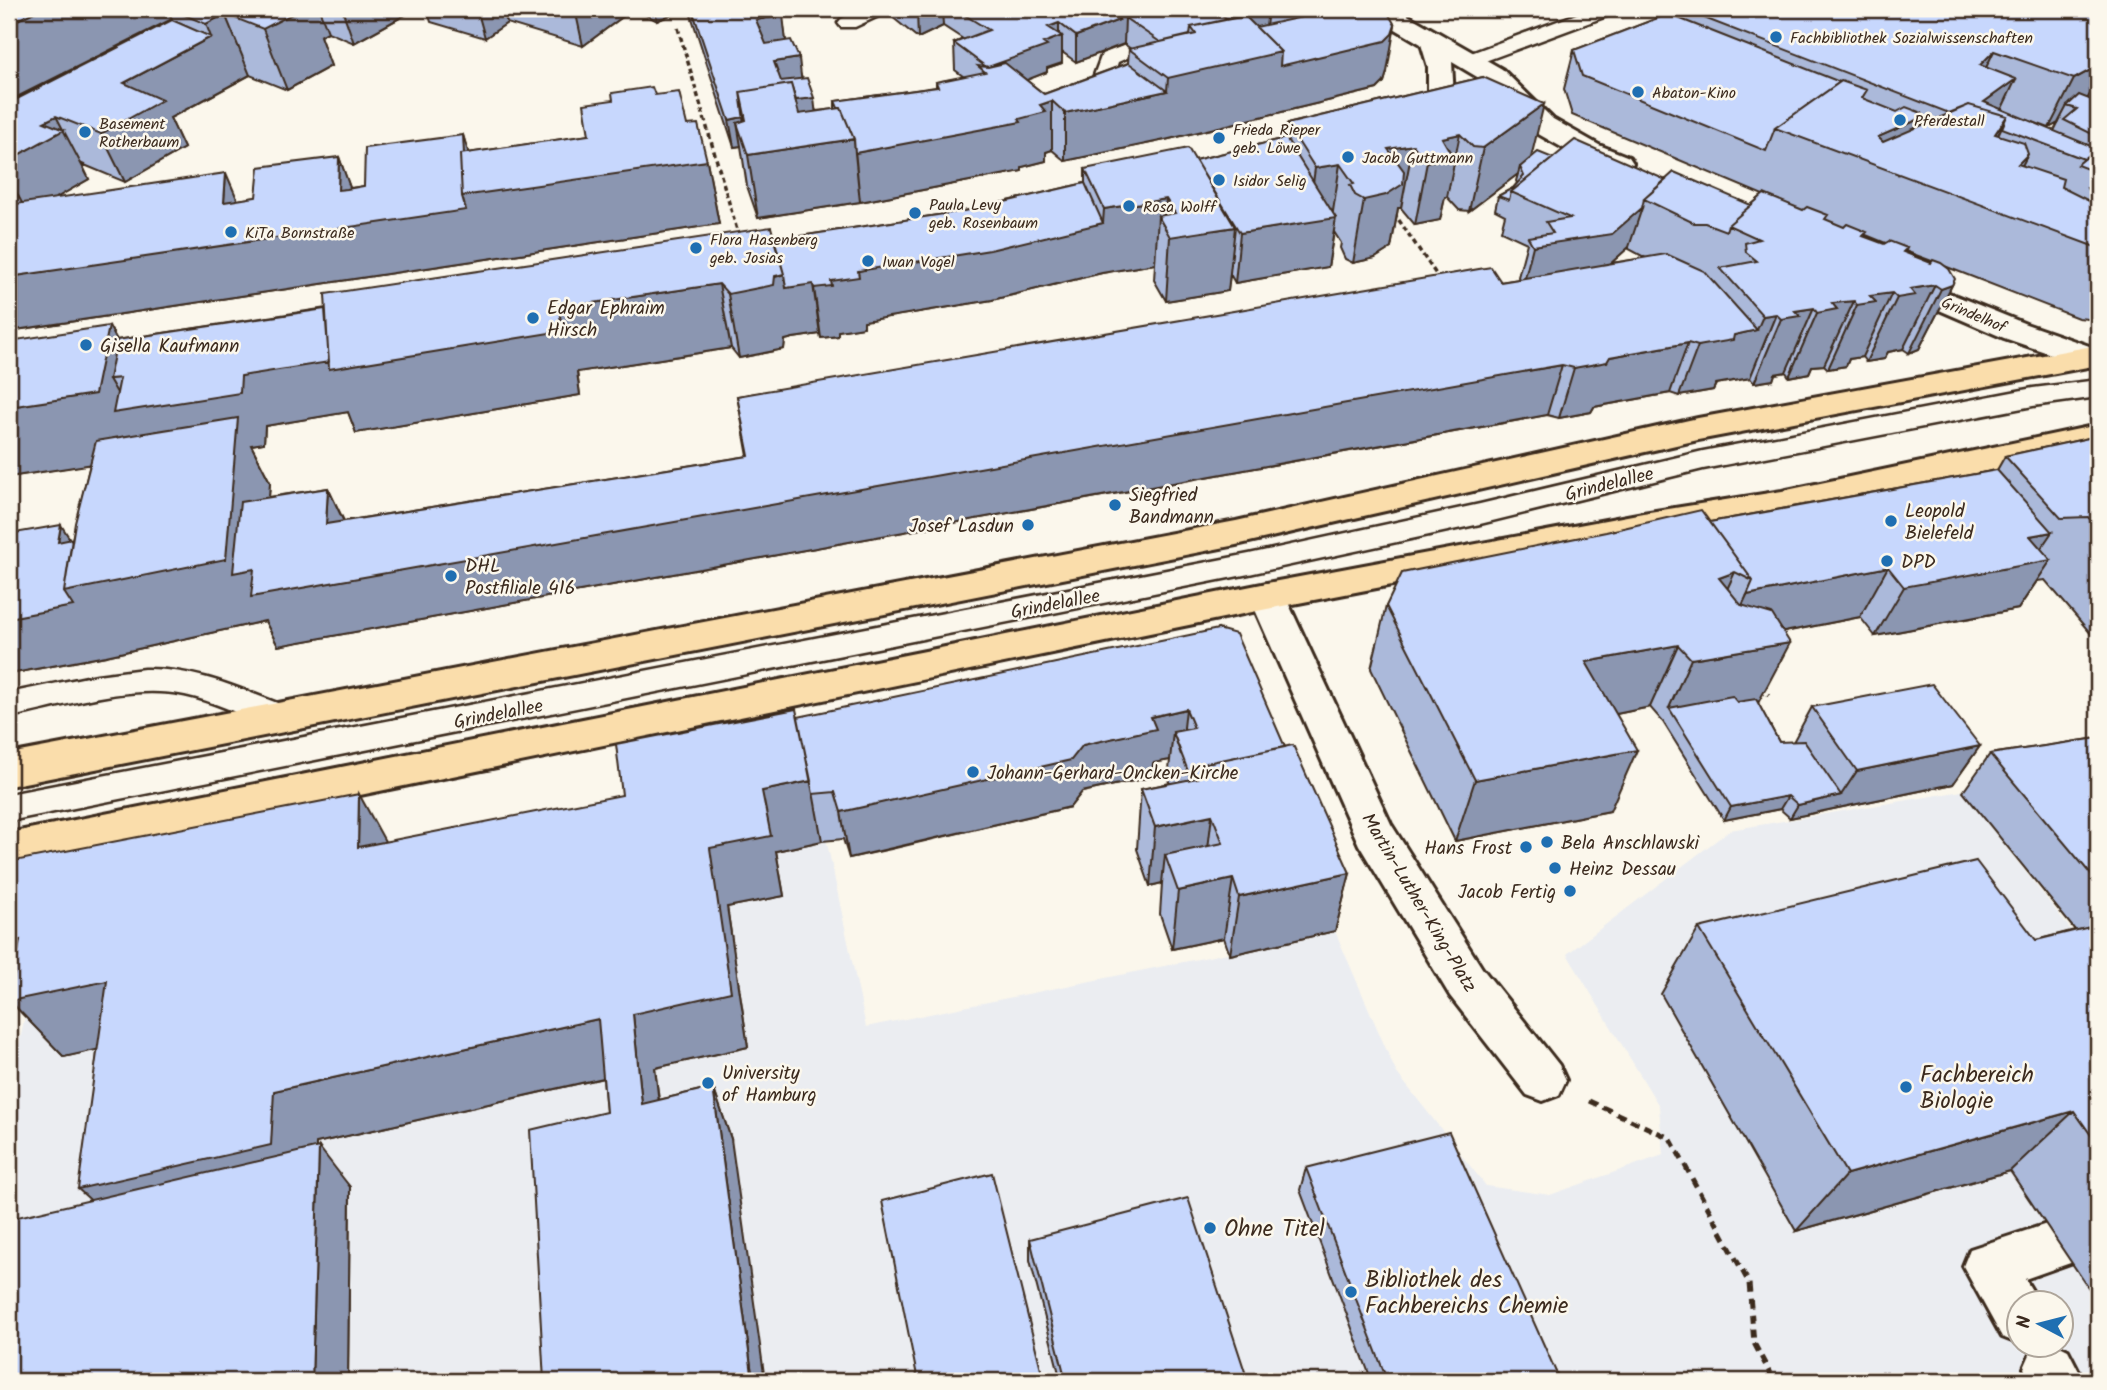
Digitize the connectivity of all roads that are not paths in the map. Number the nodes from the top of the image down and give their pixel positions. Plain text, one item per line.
1 (878, 9) edge
2 (1379, 9) edge
3 (1608, 9) edge
4 (848, 23) dead end
5 (1433, 42) junction
6 (1131, 49) edge
7 (1470, 60) junction
8 (1098, 94) edge
9 (1520, 103) junction
10 (1452, 110) junction
11 (1426, 118) edge
12 (1641, 173) edge
13 (1872, 271) edge
14 (2094, 356) edge
15 (2098, 388) edge
16 (2098, 436) edge
17 (1267, 596) junction
18 (9, 705) edge
19 (282, 718) junction
20 (9, 770) edge
21 (9, 808) edge
22 (9, 850) edge
23 (1543, 1080) road end
24 (2059, 1244) dead end
25 (2006, 1296) edge

1 - 4 lane
2 - 5 street
3 - 7 lane
5 - 7 street
5 - 10 street
6 - 8 lane
7 - 9 street
9 - 10 street
9 - 12 street
10 - 11 street
13 - 14 street, Grindelhof
14 - 19 main road, Grindelallee
15 - 21 lane, Grindelallee
16 - 17 main road, Grindelallee
17 - 22 main road, Grindelallee
17 - 23 street, Martin-Luther-King-Platz
18 - 19 lane
19 - 20 main road, Grindelallee
24 - 25 street

